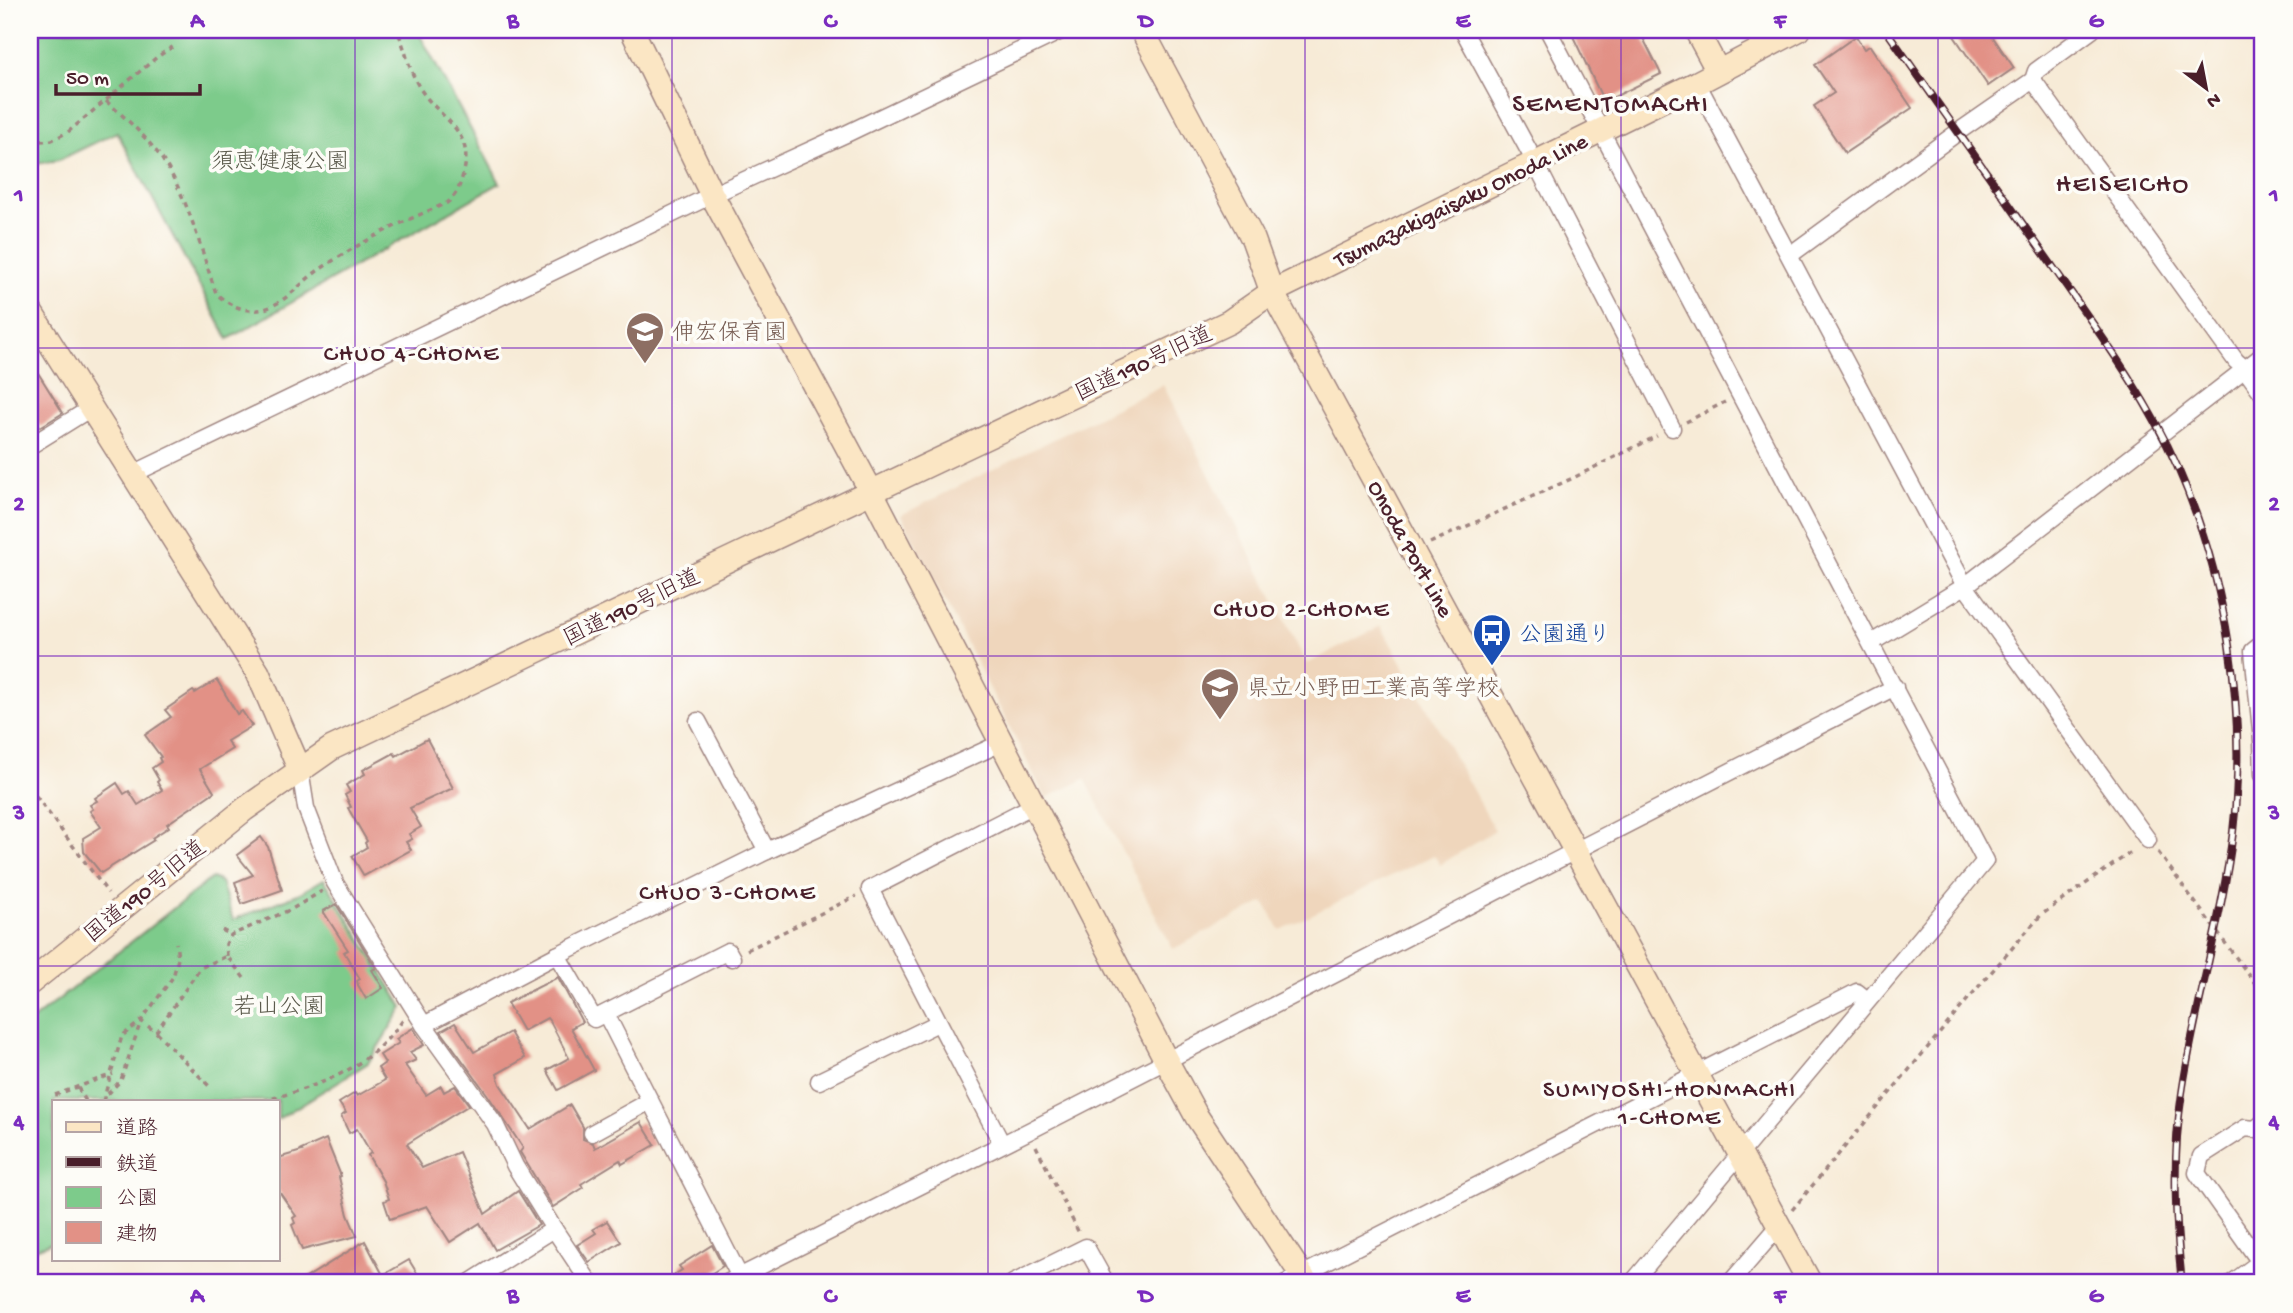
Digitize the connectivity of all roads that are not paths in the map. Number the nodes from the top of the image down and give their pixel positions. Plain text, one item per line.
1 (632, 30) edge
2 (1063, 30) edge
3 (1142, 30) edge
4 (1463, 30) edge
5 (1549, 30) edge
6 (1696, 30) edge
7 (1798, 30) edge
8 (2092, 30) edge
9 (1718, 71) junction
10 (2034, 80) junction
11 (1697, 83) junction
12 (1601, 130) junction
13 (1535, 162) junction
14 (712, 195) junction
15 (1790, 255) junction
16 (1272, 292) junction
17 (30, 311) edge
18 (2263, 355) edge
19 (2244, 368) junction
20 (2263, 394) edge
21 (91, 408) junction
22 (1672, 428) road end
23 (30, 446) edge
24 (132, 474) junction
25 (871, 491) junction
26 (1965, 586) junction
27 (1871, 643) junction
28 (2263, 643) edge
29 (1895, 687) junction
30 (698, 721) dead end
31 (2263, 741) edge
32 (1002, 743) junction
33 (300, 770) junction
34 (2263, 775) edge
35 (1034, 805) junction
36 (2148, 840) road end
37 (767, 851) junction
38 (1577, 851) junction
39 (557, 955) junction
40 (732, 958) road end
41 (30, 983) edge
42 (1867, 1000) junction
43 (606, 1014) junction
44 (938, 1023) junction
45 (424, 1025) junction
46 (1166, 1060) junction
47 (1696, 1074) junction
48 (819, 1081) dead end
49 (650, 1101) junction
50 (2263, 1124) edge
51 (592, 1133) dead end
52 (1003, 1144) junction
53 (1740, 1156) junction
54 (1779, 1226) junction
55 (554, 1229) junction
56 (736, 1281) edge
57 (1298, 1281) edge
58 (469, 1283) edge
59 (590, 1283) edge
60 (1013, 1283) edge
61 (1106, 1283) edge
62 (1632, 1283) edge
63 (1730, 1283) edge
64 (1810, 1283) edge
65 (2232, 1283) edge

1 - 14 street
2 - 14 street
3 - 16 street, Onoda Port Line
4 - 13 street
5 - 12 street
6 - 9 street
7 - 9 street, Tsumazakigaisaku Onoda Line
8 - 10 street
9 - 11 street, Tsumazakigaisaku Onoda Line
10 - 15 street
10 - 19 street
11 - 12 street, Tsumazakigaisaku Onoda Line
11 - 15 street
12 - 13 street, Tsumazakigaisaku Onoda Line
12 - 27 street
13 - 16 street, Tsumazakigaisaku Onoda Line
13 - 22 street
14 - 24 street
14 - 25 street
15 - 26 street
16 - 25 street, 国道190号旧道
16 - 38 street, Onoda Port Line
17 - 21 street
18 - 19 street
19 - 20 street
19 - 26 street
21 - 23 street
21 - 24 street
24 - 33 street
25 - 32 street
25 - 33 street, 国道190号旧道
26 - 27 street
26 - 36 street
27 - 29 street
28 - 31 street
29 - 38 street
29 - 42 street
30 - 37 street
31 - 34 street
32 - 35 street
32 - 37 street
33 - 41 street, 国道190号旧道
33 - 45 street
35 - 44 street
35 - 46 street
37 - 39 street
38 - 46 street
38 - 47 street, Onoda Port Line
39 - 43 street
39 - 45 street
40 - 43 street
42 - 47 street
42 - 53 street
43 - 49 street
44 - 48 street
44 - 52 street
45 - 55 street
46 - 52 street
46 - 57 street
47 - 53 street, Onoda Port Line
47 - 57 street
49 - 51 street
49 - 56 street
50 - 65 street
52 - 56 street
53 - 54 street, Onoda Port Line
53 - 62 street
54 - 63 street
54 - 64 street, Onoda Port Line
55 - 58 street
55 - 59 street
60 - 61 street

